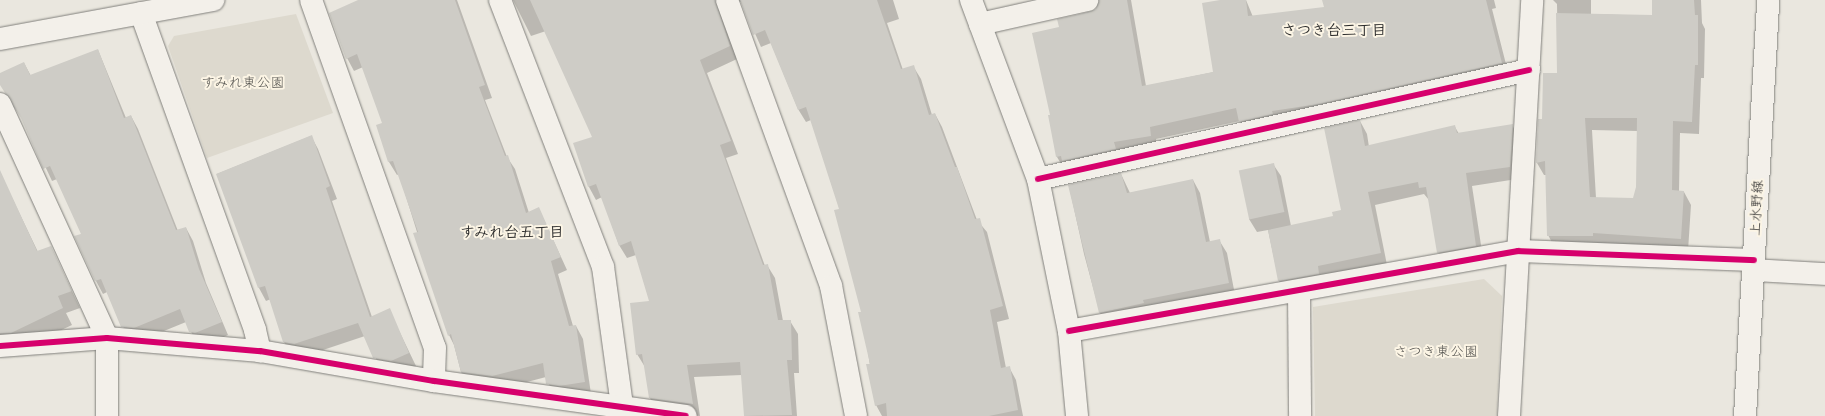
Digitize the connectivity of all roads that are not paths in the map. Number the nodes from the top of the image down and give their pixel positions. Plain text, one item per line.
1 (213, 0) edge
2 (311, 0) edge
3 (500, 0) edge
4 (727, 0) edge
5 (971, 0) edge
6 (1087, 0) edge
7 (1532, 0) edge
8 (1768, 0) edge
9 (141, 13) junction
10 (980, 24) junction
11 (0, 39) edge
12 (1529, 70) junction
13 (0, 104) edge
14 (1038, 179) junction
15 (1518, 251) junction
16 (1754, 265) junction
17 (1825, 274) edge
18 (1299, 292) junction
19 (1069, 331) junction
20 (107, 338) junction
21 (0, 346) edge
22 (260, 351) junction
23 (434, 381) junction
24 (622, 406) junction
25 (107, 416) edge
26 (686, 416) edge
27 (856, 416) edge
28 (1078, 416) edge
29 (1300, 416) edge
30 (1510, 416) edge
31 (1746, 416) edge

1 - 9 street
2 - 23 street
3 - 24 street
4 - 27 street
5 - 10 street
6 - 10 street
7 - 12 street
8 - 16 street, 上水野線
9 - 11 street
9 - 22 street
10 - 14 street
12 - 14 street
12 - 15 street
13 - 20 street
14 - 19 street
15 - 16 street
15 - 18 street
15 - 30 street
16 - 17 street
16 - 31 street, 上水野線
18 - 19 street
18 - 29 street
19 - 28 street
20 - 21 street
20 - 22 street
20 - 25 street
22 - 23 street
23 - 24 street
24 - 26 street

